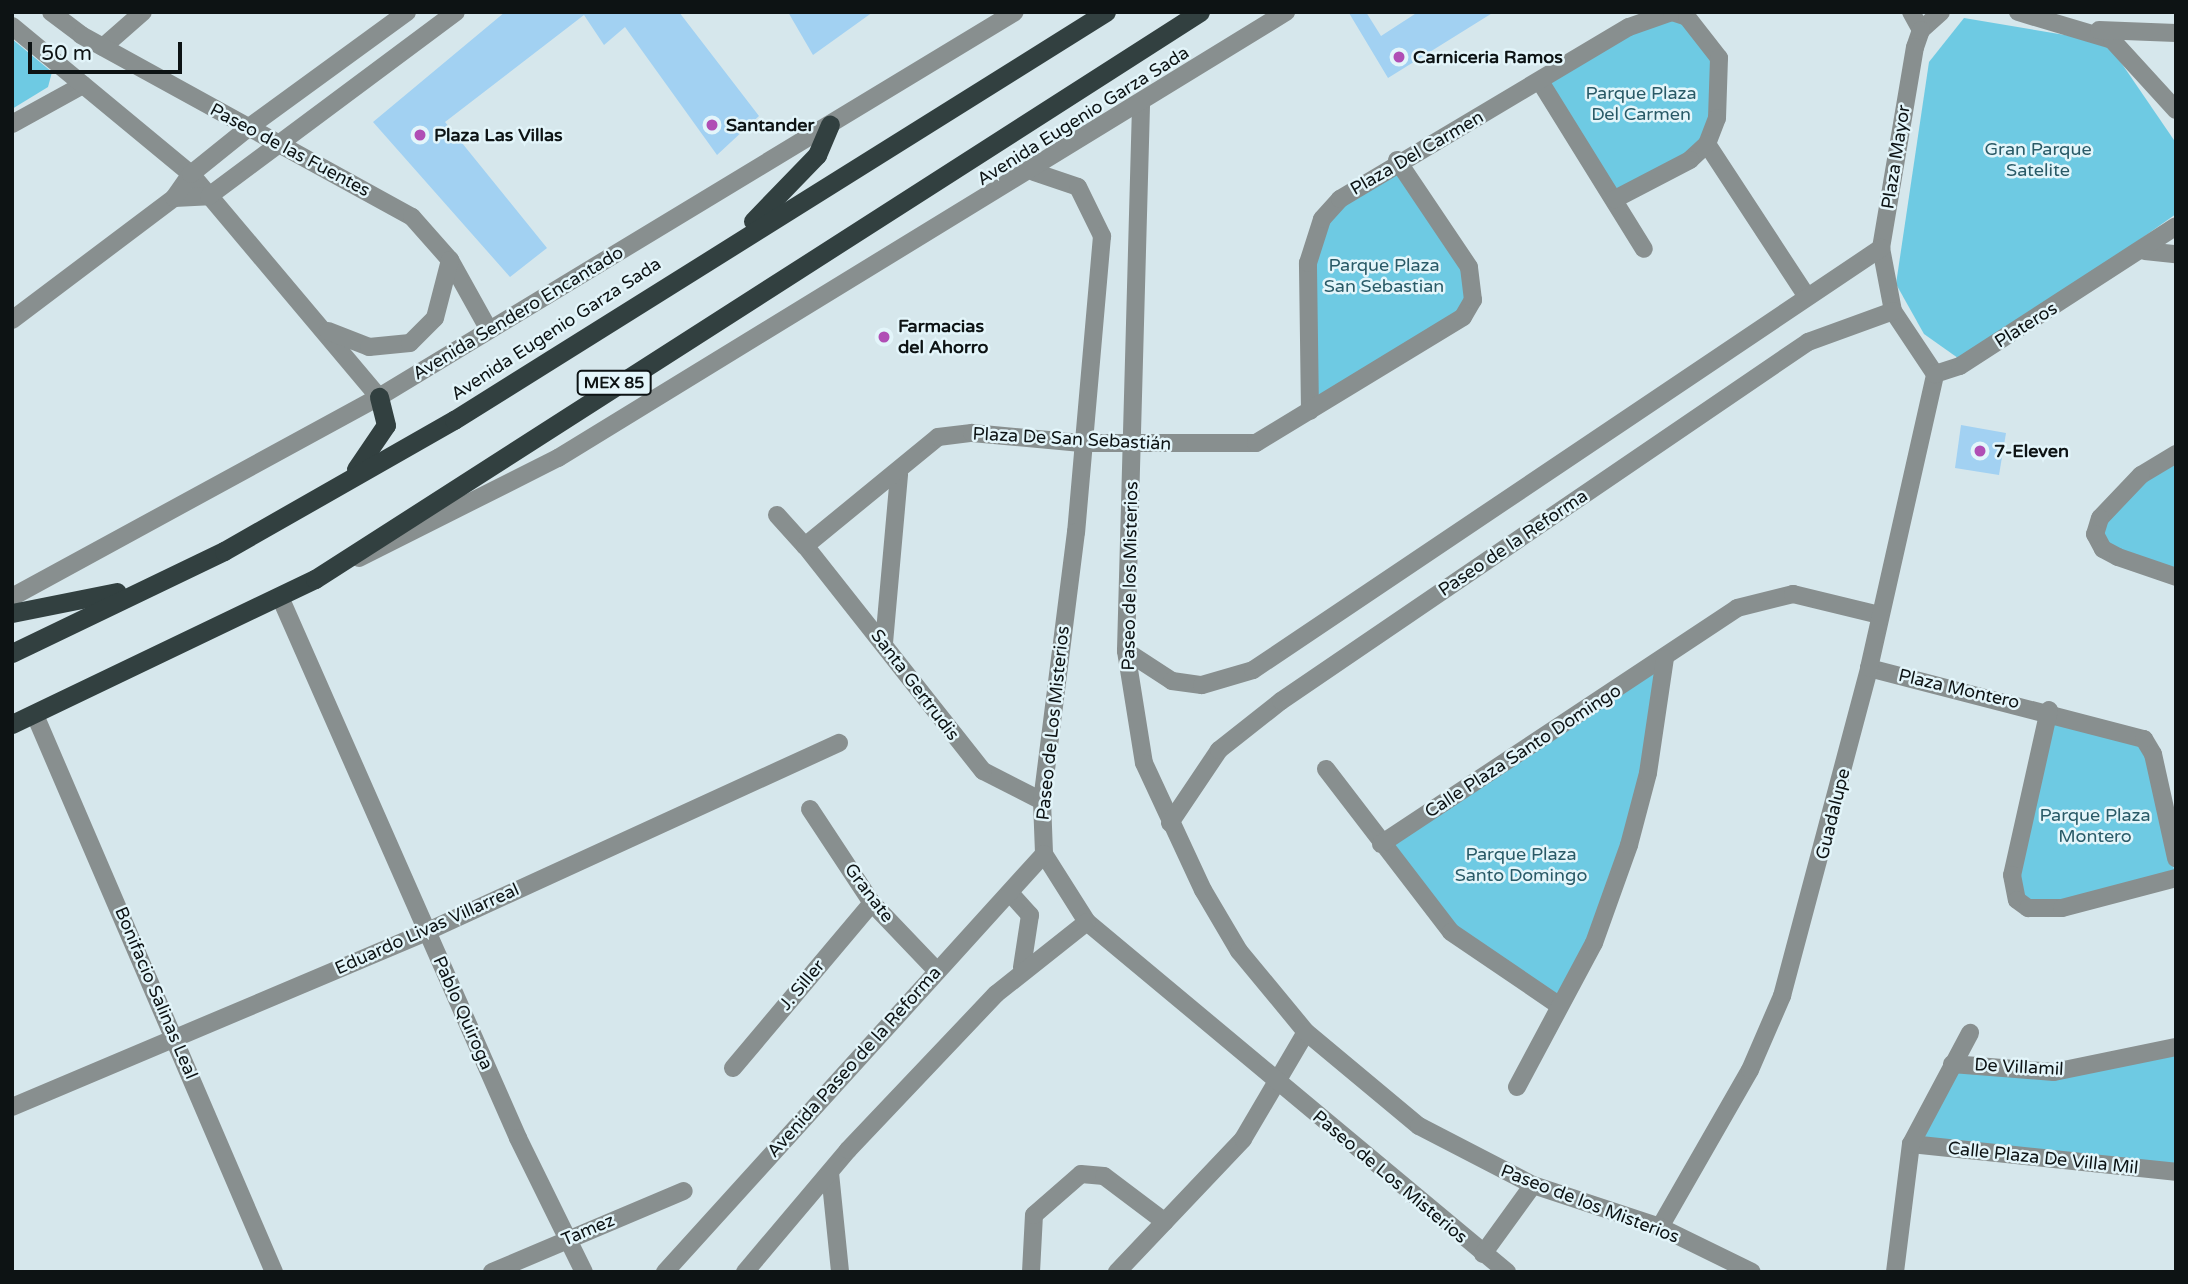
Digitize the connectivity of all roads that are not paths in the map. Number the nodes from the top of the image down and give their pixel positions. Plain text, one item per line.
1 (51, 12) edge
2 (143, 12) edge
3 (407, 12) edge
4 (456, 12) edge
5 (1015, 12) edge
6 (1106, 12) edge
7 (1200, 12) edge
8 (1286, 12) edge
9 (1911, 12) edge
10 (1941, 12) edge
11 (2018, 12) edge
12 (12, 26) edge
13 (1921, 30) junction
14 (2094, 30) junction
15 (2176, 33) edge
16 (103, 47) junction
17 (1541, 83) junction
18 (83, 85) junction
19 (2174, 103) edge
20 (1141, 106) junction
21 (12, 124) edge
22 (830, 125) junction
23 (248, 128) junction
24 (1707, 144) junction
25 (280, 147) junction
26 (1397, 160) junction
27 (1034, 172) junction
28 (191, 174) junction
29 (209, 196) junction
30 (174, 198) junction
31 (1615, 199) junction
32 (2176, 226) edge
33 (1881, 248) junction
34 (1644, 249) dead end
35 (2145, 251) junction
36 (2176, 254) edge
37 (713, 255) junction
38 (450, 260) junction
39 (1805, 294) junction
40 (1893, 311) junction
41 (12, 320) edge
42 (316, 324) junction
43 (489, 330) junction
44 (1935, 374) junction
45 (379, 397) junction
46 (1310, 411) junction
47 (1082, 443) junction
48 (1131, 444) junction
49 (2176, 454) edge
50 (899, 475) junction
51 (347, 478) junction
52 (777, 515) dead end
53 (805, 546) junction
54 (2176, 577) edge
55 (315, 579) junction
56 (138, 588) junction
57 (12, 597) edge
58 (280, 597) junction
59 (12, 613) edge
60 (1880, 615) junction
61 (884, 643) junction
62 (1126, 651) junction
63 (12, 653) edge
64 (1665, 658) junction
65 (1870, 668) junction
66 (2049, 710) junction
67 (35, 715) junction
68 (12, 724) edge
69 (839, 743) dead end
70 (1326, 769) dead end
71 (1042, 801) junction
72 (810, 808) dead end
73 (1170, 823) junction
74 (1381, 844) junction
75 (1044, 854) junction
76 (2176, 858) edge
77 (2176, 878) edge
78 (1010, 893) junction
79 (872, 903) junction
80 (1087, 922) junction
81 (428, 931) junction
82 (1022, 967) junction
83 (936, 970) junction
84 (1557, 1004) junction
85 (1306, 1032) junction
86 (1970, 1033) dead end
87 (175, 1036) junction
88 (2176, 1047) edge
89 (1952, 1064) junction
90 (733, 1068) dead end
91 (1276, 1082) junction
92 (1517, 1087) dead end
93 (12, 1107) edge
94 (1911, 1144) junction
95 (2176, 1172) edge
96 (830, 1173) junction
97 (1533, 1185) junction
98 (684, 1191) dead end
99 (1165, 1222) junction
100 (1660, 1227) junction
101 (568, 1238) junction
102 (1483, 1254) junction
103 (274, 1272) edge
104 (492, 1272) edge
105 (584, 1272) edge
106 (665, 1272) edge
107 (745, 1272) edge
108 (840, 1272) edge
109 (1031, 1272) edge
110 (1118, 1272) edge
111 (1507, 1272) edge
112 (1752, 1272) edge
113 (1895, 1272) edge

1 - 16 street, Paseo de las Fuentes
2 - 16 street
3 - 23 street
4 - 25 street
5 - 22 street, Avenida Sendero Encantado
6 - 37 highway, Avenida Eugenio Garza Sada / MEX 85
7 - 55 highway, Avenida Eugenio Garza Sada / MEX 85
8 - 20 street, Avenida Eugenio Garza Sada
9 - 13 street
10 - 13 street
11 - 14 street
12 - 18 street
13 - 33 street, Plaza Mayor
14 - 15 street
14 - 19 street
16 - 23 street, Paseo de las Fuentes
17 - 24 street, Plaza Del Carmen
17 - 26 street, Plaza Del Carmen
17 - 31 street
18 - 21 street
18 - 28 street
20 - 27 street, Avenida Eugenio Garza Sada
20 - 48 street, Paseo de los Misterios
22 - 37 highway
22 - 43 street, Avenida Sendero Encantado
23 - 25 street, Paseo de las Fuentes
23 - 28 street
24 - 31 street
24 - 39 street
25 - 29 street
25 - 38 street, Paseo de las Fuentes
26 - 46 street, Plaza Del Carmen
26 - 46 street, Plaza De San Sebastián
27 - 47 street, Paseo de Los Misterios
27 - 55 street, Avenida Eugenio Garza Sada
28 - 29 street
28 - 30 street
29 - 30 street
29 - 42 street
30 - 41 street
31 - 34 street
32 - 35 street, Plateros
33 - 39 street
33 - 40 street, Plaza Mayor
35 - 36 street
35 - 44 street, Plateros
37 - 51 highway, Avenida Eugenio Garza Sada / MEX 85
38 - 42 street
38 - 43 street, Paseo de las Fuentes
39 - 62 street
40 - 44 street
40 - 73 street, Paseo de la Reforma
42 - 45 street
43 - 45 street, Avenida Sendero Encantado
44 - 60 street, Guadalupe
45 - 51 highway
45 - 57 street, Avenida Sendero Encantado
46 - 48 street, Plaza De San Sebastián
47 - 48 street, Plaza De San Sebastián
47 - 50 street, Plaza De San Sebastián
47 - 71 street, Paseo de Los Misterios
48 - 62 street, Paseo de los Misterios
49 - 54 street
50 - 53 street
50 - 61 street
51 - 56 highway, Avenida Eugenio Garza Sada / MEX 85
52 - 53 street, Santa Gertrudis
53 - 61 street, Santa Gertrudis
55 - 58 highway, Avenida Eugenio Garza Sada / MEX 85
56 - 59 highway
56 - 63 highway, Avenida Eugenio Garza Sada / MEX 85
58 - 67 highway, Avenida Eugenio Garza Sada / MEX 85
58 - 81 street, Pablo Quiroga
60 - 64 street, Calle Plaza Santo Domingo
60 - 65 street, Guadalupe
61 - 71 street, Santa Gertrudis
62 - 73 street, Paseo de los Misterios
64 - 74 street, Calle Plaza Santo Domingo
64 - 84 street
65 - 66 street, Plaza Montero
65 - 100 street, Guadalupe
66 - 76 street, Plaza Montero
66 - 77 street
67 - 68 highway, Avenida Eugenio Garza Sada / MEX 85
67 - 87 street, Bonifacio Salinas Leal
69 - 81 street, Eduardo Livas Villarreal
70 - 74 street
71 - 75 street, Paseo de Los Misterios
72 - 79 street, Granate
73 - 85 street, Paseo de los Misterios
74 - 84 street
75 - 78 street, Avenida Paseo de la Reforma
75 - 80 street, Paseo de Los Misterios
78 - 82 street
78 - 83 street, Avenida Paseo de la Reforma
79 - 83 street, Granate
79 - 90 street, J. Siller
80 - 82 street
80 - 91 street, Paseo de Los Misterios
81 - 87 street, Eduardo Livas Villarreal
81 - 101 street, Pablo Quiroga
82 - 96 street
83 - 106 street, Avenida Paseo de la Reforma
84 - 92 street
85 - 91 street
85 - 97 street, Paseo de los Misterios
86 - 89 street
87 - 93 street, Eduardo Livas Villarreal
87 - 103 street, Bonifacio Salinas Leal
88 - 89 street, De Villamil
89 - 94 street, De Villamil
91 - 99 street
91 - 102 street, Paseo de Los Misterios
94 - 95 street, Calle Plaza De Villa Mil
94 - 113 street, De Villamil
96 - 107 street
96 - 108 street
97 - 100 street, Paseo de los Misterios
97 - 102 street
98 - 101 street, Tamez
99 - 109 street
99 - 110 street
100 - 112 street, Paseo de los Misterios
101 - 104 street, Tamez
101 - 105 street, Pablo Quiroga
102 - 111 street, Paseo de Los Misterios

